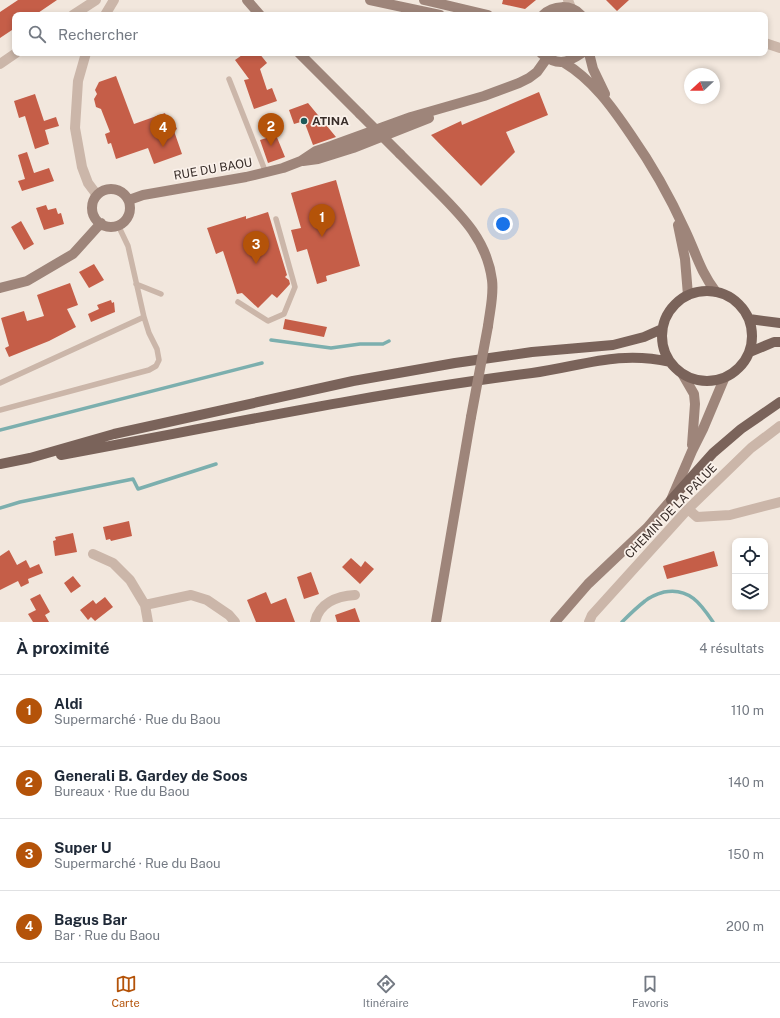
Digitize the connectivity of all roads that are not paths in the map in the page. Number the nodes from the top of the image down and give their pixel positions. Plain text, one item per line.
1 (96, 0) edge
2 (114, 0) edge
3 (247, 0) edge
4 (253, 0) edge
5 (370, 0) edge
6 (424, 0) edge
7 (555, 4) edge
8 (569, 4) edge
9 (78, 12) edge
10 (107, 12) edge
11 (258, 12) edge
12 (259, 12) edge
13 (426, 12) edge
14 (475, 12) edge
15 (546, 12) edge
16 (578, 12) edge
17 (768, 44) edge
18 (780, 48) edge
19 (12, 56) edge
20 (85, 56) edge
21 (302, 56) edge
22 (544, 56) edge
23 (546, 56) edge
24 (578, 56) edge
25 (590, 56) edge
26 (563, 62) junction
27 (0, 64) edge
28 (230, 79) dead end
29 (610, 104) junction
30 (266, 172) junction
31 (97, 195) junction
32 (129, 200) junction
33 (671, 200) junction
34 (276, 219) dead end
35 (101, 223) junction
36 (118, 225) junction
37 (136, 284) junction
38 (0, 288) edge
39 (716, 292) junction
40 (161, 294) dead end
41 (688, 295) junction
42 (238, 302) dead end
43 (144, 317) junction
44 (749, 319) junction
45 (780, 323) edge
46 (662, 329) junction
47 (780, 342) edge
48 (750, 352) junction
49 (670, 362) junction
50 (683, 375) junction
51 (724, 379) junction
52 (0, 382) edge
53 (780, 402) edge
54 (0, 410) edge
55 (780, 426) edge
56 (692, 451) junction
57 (30, 458) junction
58 (0, 464) edge
59 (671, 500) junction
60 (780, 502) edge
61 (688, 509) junction
62 (93, 554) dead end
63 (355, 594) dead end
64 (145, 605) junction
65 (148, 622) edge
66 (235, 622) edge
67 (315, 622) edge
68 (436, 622) edge
69 (555, 622) edge
70 (589, 622) edge

1 - 9 street
2 - 10 street
3 - 11 street
4 - 12 street
5 - 13 street
6 - 14 street
7 - 8 street
7 - 15 street
8 - 16 street
17 - 18 street
19 - 27 street
20 - 31 street
21 - 68 street, bridge
22 - 30 street, RUE DU BAOU
23 - 26 street
24 - 26 street
25 - 29 street
26 - 29 street
28 - 30 lane
29 - 33 street
30 - 32 street, RUE DU BAOU
31 - 32 street
31 - 35 street
32 - 36 street
33 - 39 street
33 - 41 street
34 - 42 lane
35 - 36 street
35 - 38 street
36 - 37 lane
37 - 40 lane
37 - 43 lane
39 - 41 main road
39 - 44 main road
41 - 46 main road
43 - 52 lane
43 - 54 lane
44 - 45 main road
44 - 48 main road
46 - 49 main road
46 - 57 main road
47 - 48 main road
48 - 51 main road
49 - 50 main road
49 - 57 main road
50 - 51 main road
50 - 56 street
51 - 56 street
53 - 59 main road
55 - 61 street, CHEMIN DE LA PALUE
56 - 59 street
57 - 58 main road
59 - 69 street
60 - 61 street
61 - 70 street, CHEMIN DE LA PALUE
62 - 64 street
63 - 67 street
64 - 65 street
64 - 66 street

